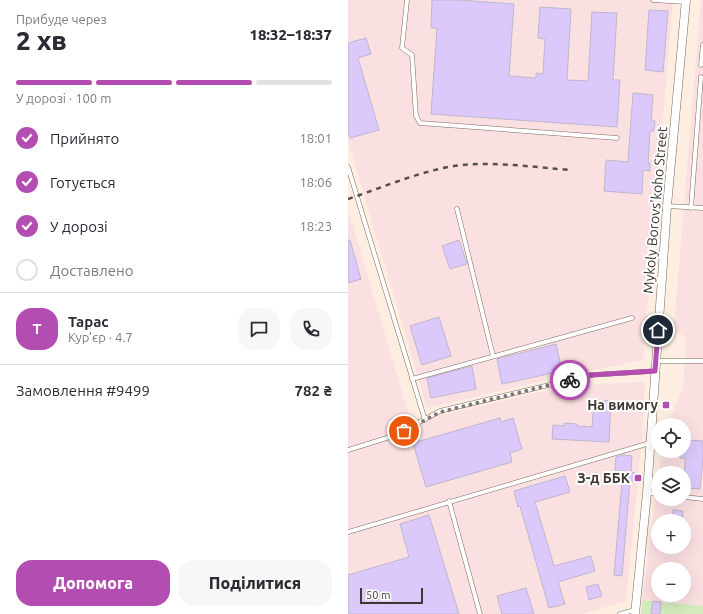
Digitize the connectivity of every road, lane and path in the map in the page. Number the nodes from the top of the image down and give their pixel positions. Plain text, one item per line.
1 (407, 0) edge
2 (653, 0) edge
3 (686, 1) edge
4 (703, 45) edge
5 (701, 65) dead end
6 (701, 77) dead end
7 (617, 138) dead end
8 (348, 167) edge
9 (667, 206) junction
10 (691, 208) junction
11 (703, 208) edge
12 (457, 209) dead end
13 (632, 318) dead end
14 (493, 356) junction
15 (656, 361) junction
16 (703, 361) edge
17 (655, 371) junction
18 (412, 379) junction
19 (425, 420) junction
20 (650, 443) junction
21 (348, 450) edge
22 (647, 493) junction
23 (651, 493) edge
24 (691, 498) edge
25 (703, 499) edge
26 (449, 501) junction
27 (348, 532) edge
28 (636, 612) edge
29 (480, 614) edge
30 (620, 614) edge

1 - 7 lane
2 - 3 lane
3 - 9 street, Mykoly Borovs'koho Street
4 - 5 lane
6 - 10 lane
8 - 18 lane
9 - 10 lane
9 - 15 street, Mykoly Borovs'koho Street
10 - 11 lane
12 - 14 lane
13 - 14 lane
14 - 18 lane
15 - 16 lane
15 - 17 street, Mykoly Borovs'koho Street
17 - 19 lane
17 - 20 street, Mykoly Borovs'koho Street
18 - 19 lane
19 - 21 lane
20 - 22 street, Mykoly Borovs'koho Street
20 - 26 lane
22 - 23 lane
22 - 28 street, Mykoly Borovs'koho Street
24 - 25 lane
26 - 27 lane
26 - 29 lane
28 - 30 lane

